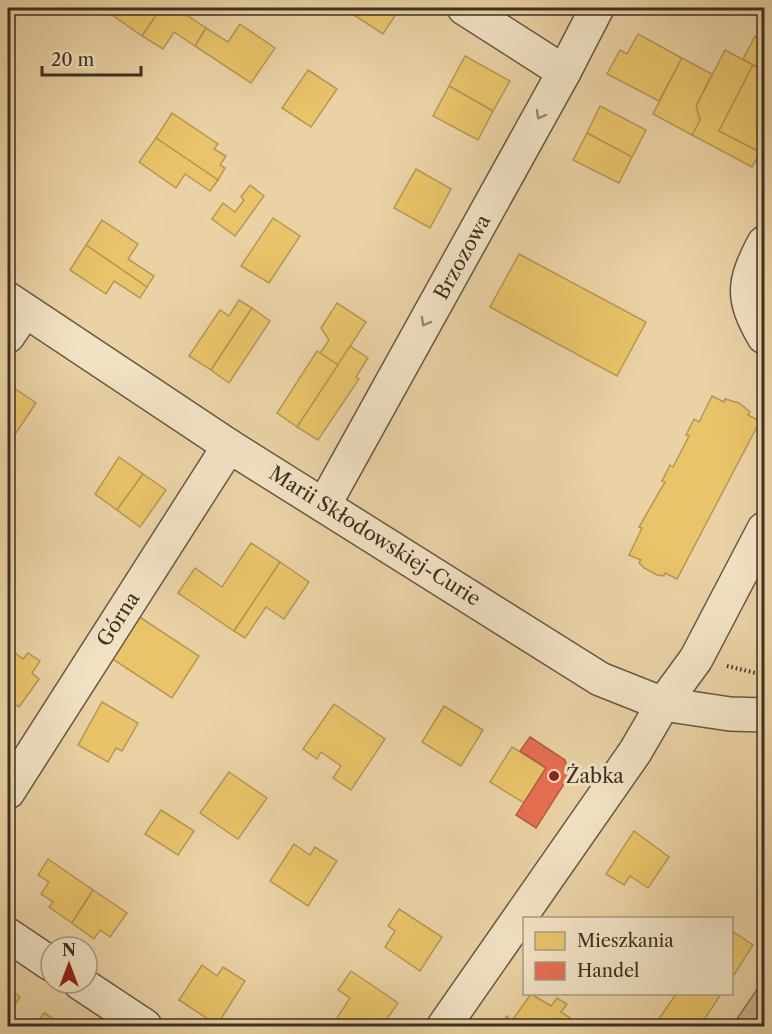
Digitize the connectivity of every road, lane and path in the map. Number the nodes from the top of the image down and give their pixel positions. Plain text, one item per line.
1 (464, 8) edge
2 (597, 8) edge
3 (564, 72) junction
4 (765, 243) edge
5 (13, 315) edge
6 (765, 336) edge
7 (230, 446) junction
8 (324, 505) junction
9 (765, 529) edge
10 (663, 704) junction
11 (765, 715) edge
12 (8, 792) edge
13 (8, 935) edge
14 (39, 956) edge
15 (98, 995) edge
16 (145, 1026) edge
17 (444, 1026) edge

1 - 3 street
2 - 3 street, Brzozowa
3 -> 8 street, Brzozowa
4 - 6 street
5 - 7 street, Marii Skłodowskiej-Curie
7 - 8 street, Marii Skłodowskiej-Curie
7 - 12 street, Górna
8 - 10 street, Marii Skłodowskiej-Curie
9 - 10 street
10 - 11 street, Marii Skłodowskiej-Curie
10 - 17 street
13 - 14 street
15 - 16 street

